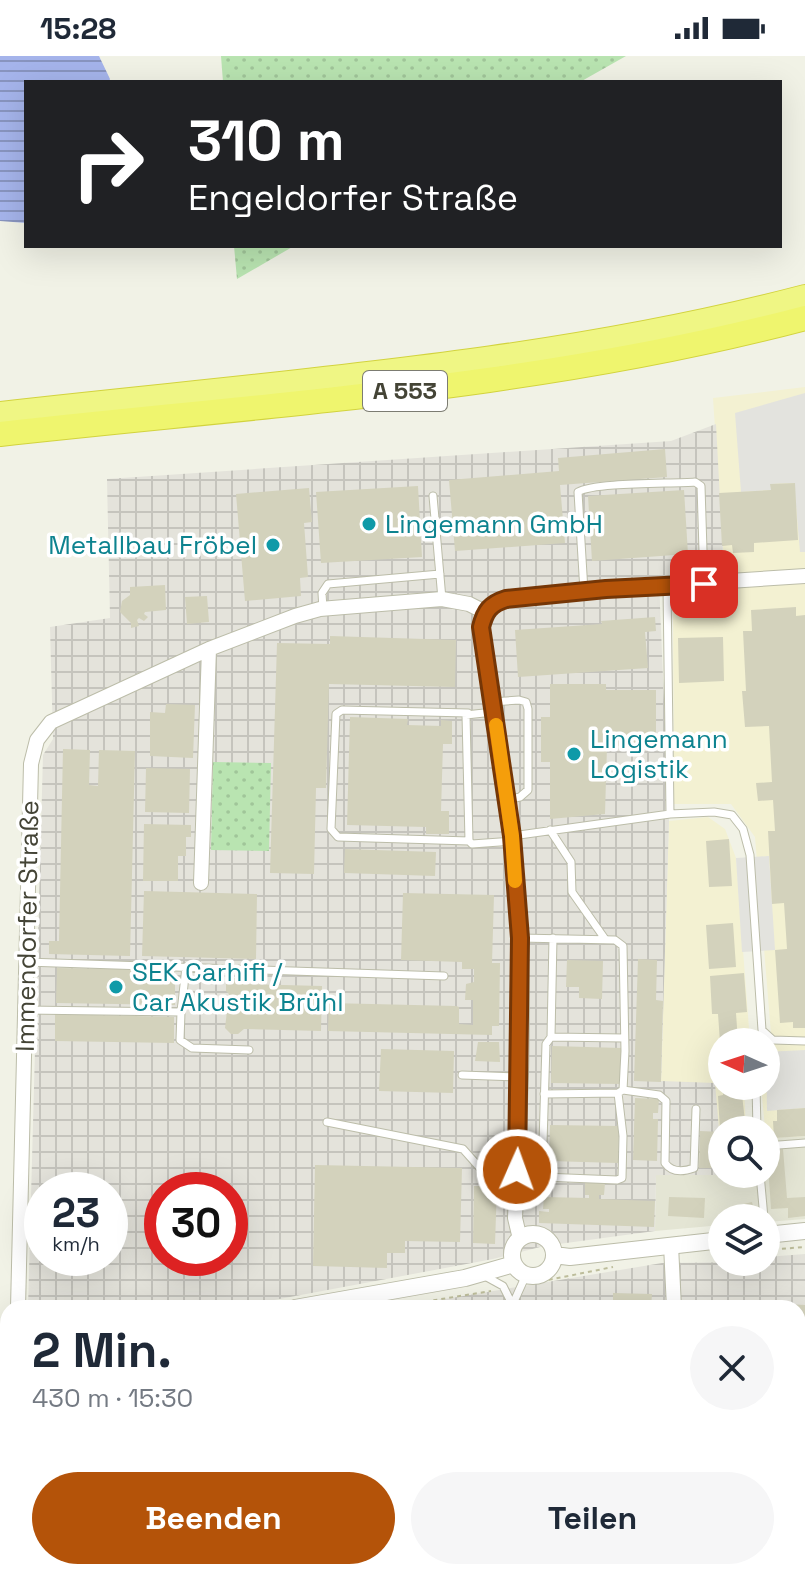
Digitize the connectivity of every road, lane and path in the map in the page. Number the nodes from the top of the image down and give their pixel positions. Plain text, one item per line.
1 (805, 296) edge
2 (805, 318) edge
3 (0, 413) edge
4 (0, 434) edge
5 (433, 496) dead end
6 (440, 574) junction
7 (805, 576) edge
8 (704, 584) junction
9 (667, 586) junction
10 (584, 591) junction
11 (442, 599) junction
12 (323, 609) junction
13 (485, 612) junction
14 (209, 649) junction
15 (493, 707) junction
16 (468, 713) junction
17 (507, 800) junction
18 (670, 814) junction
19 (550, 830) junction
20 (512, 839) junction
21 (469, 841) junction
22 (201, 883) dead end
23 (520, 938) junction
24 (553, 938) junction
25 (605, 939) junction
26 (26, 962) junction
27 (186, 967) junction
28 (444, 976) dead end
29 (25, 1010) junction
30 (181, 1012) junction
31 (551, 1037) junction
32 (624, 1038) junction
33 (805, 1041) edge
34 (249, 1050) dead end
35 (462, 1075) dead end
36 (520, 1077) junction
37 (620, 1092) junction
38 (544, 1094) junction
39 (696, 1109) dead end
40 (327, 1122) dead end
41 (805, 1143) edge
42 (780, 1145) edge
43 (517, 1173) junction
44 (542, 1176) junction
45 (805, 1231) edge
46 (780, 1234) edge
47 (520, 1239) junction
48 (708, 1241) edge
49 (671, 1245) junction
50 (805, 1247) edge
51 (780, 1249) edge
52 (554, 1255) junction
53 (612, 1268) dead end
54 (481, 1275) junction
55 (520, 1275) junction
56 (504, 1289) junction
57 (18, 1300) edge
58 (340, 1300) edge
59 (436, 1300) edge
60 (509, 1300) edge
61 (514, 1300) edge
62 (674, 1300) edge

1 - 3 highway, A 553
2 - 4 highway, A 553
5 - 6 lane
6 - 11 lane
6 - 12 lane
7 - 8 street
8 - 9 street
8 - 10 lane
9 - 10 street
9 - 18 lane
10 - 13 street
11 - 12 street, Immendorfer Straße
11 - 13 street, Immendorfer Straße
12 - 14 street, Immendorfer Straße
13 - 15 street
14 - 22 street
14 - 26 street, Immendorfer Straße
15 - 16 lane
15 - 17 street
15 - 17 lane
16 - 21 lane
16 - 21 lane
17 - 20 street
18 - 19 lane
18 - 33 lane
19 - 20 lane
19 - 25 lane
20 - 21 lane
20 - 23 street
23 - 24 lane
23 - 36 street
24 - 25 lane
24 - 31 lane
25 - 32 lane
26 - 27 lane
26 - 29 street, Immendorfer Straße
27 - 28 lane
27 - 30 lane
29 - 30 lane
29 - 57 street, Immendorfer Straße
30 - 34 lane
31 - 32 lane
31 - 38 lane
32 - 37 lane
35 - 36 lane
36 - 43 street
37 - 38 lane
37 - 39 lane
37 - 44 lane
38 - 44 lane
40 - 43 lane
41 - 42 lane
43 - 44 lane
43 - 47 street
45 - 46 street
47 - 52 street
47 - 55 street
48 - 49 street
49 - 52 street
49 - 62 street
50 - 51 path
52 - 55 street
53 - 55 path
54 - 55 street
54 - 56 lane
54 - 58 street
55 - 61 lane
56 - 59 path
56 - 60 lane

